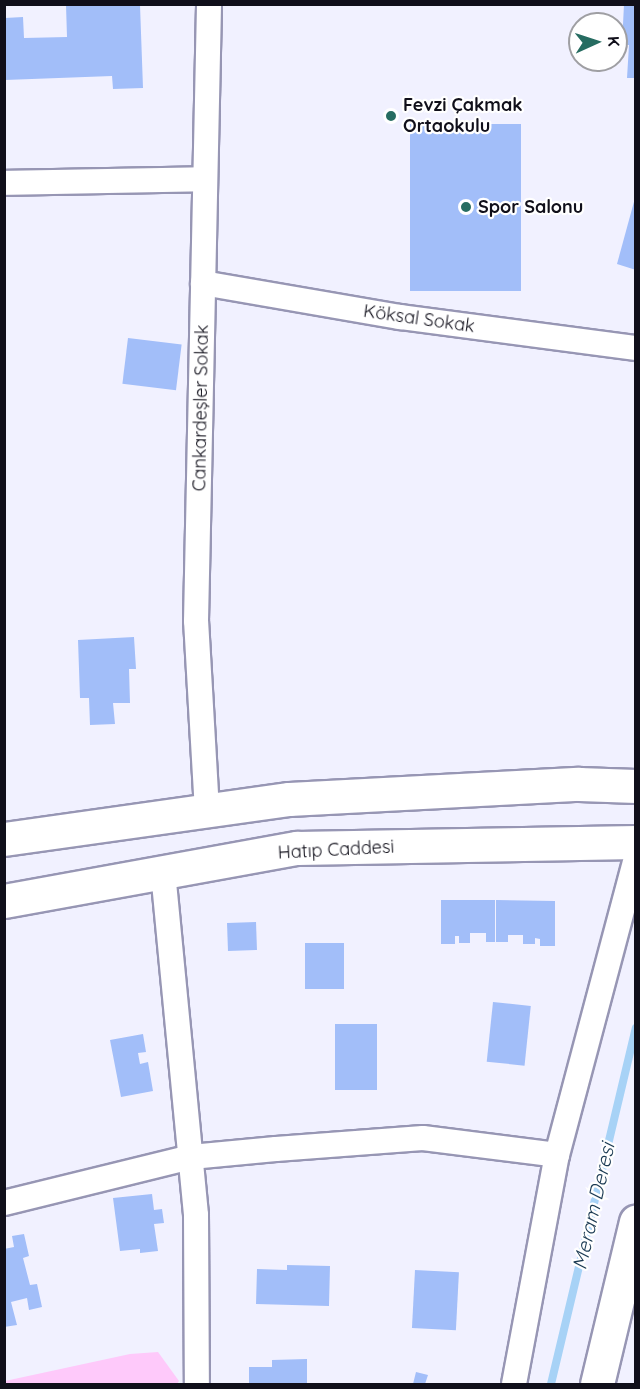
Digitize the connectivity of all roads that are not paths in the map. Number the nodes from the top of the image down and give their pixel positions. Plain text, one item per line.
1 (208, 4) edge
2 (205, 179) junction
3 (4, 183) edge
4 (203, 283) junction
5 (636, 348) edge
6 (636, 786) edge
7 (207, 811) junction
8 (4, 839) edge
9 (636, 842) edge
10 (636, 859) edge
11 (163, 872) junction
12 (4, 901) edge
13 (557, 1155) junction
14 (191, 1157) junction
15 (4, 1203) edge
16 (636, 1222) edge
17 (197, 1384) edge
18 (514, 1384) edge
19 (597, 1384) edge

1 - 2 street, Cankardeşler Sokak
2 - 3 street
2 - 4 street, Cankardeşler Sokak
4 - 5 street, Köksal Sokak
4 - 7 street, Cankardeşler Sokak
6 - 7 main road
7 - 8 main road
9 - 11 main road, Hatıp Caddesi
10 - 13 street
11 - 12 main road, Hatıp Caddesi
11 - 14 street
13 - 14 street
13 - 18 street
14 - 15 street
14 - 17 street
16 - 19 main road

